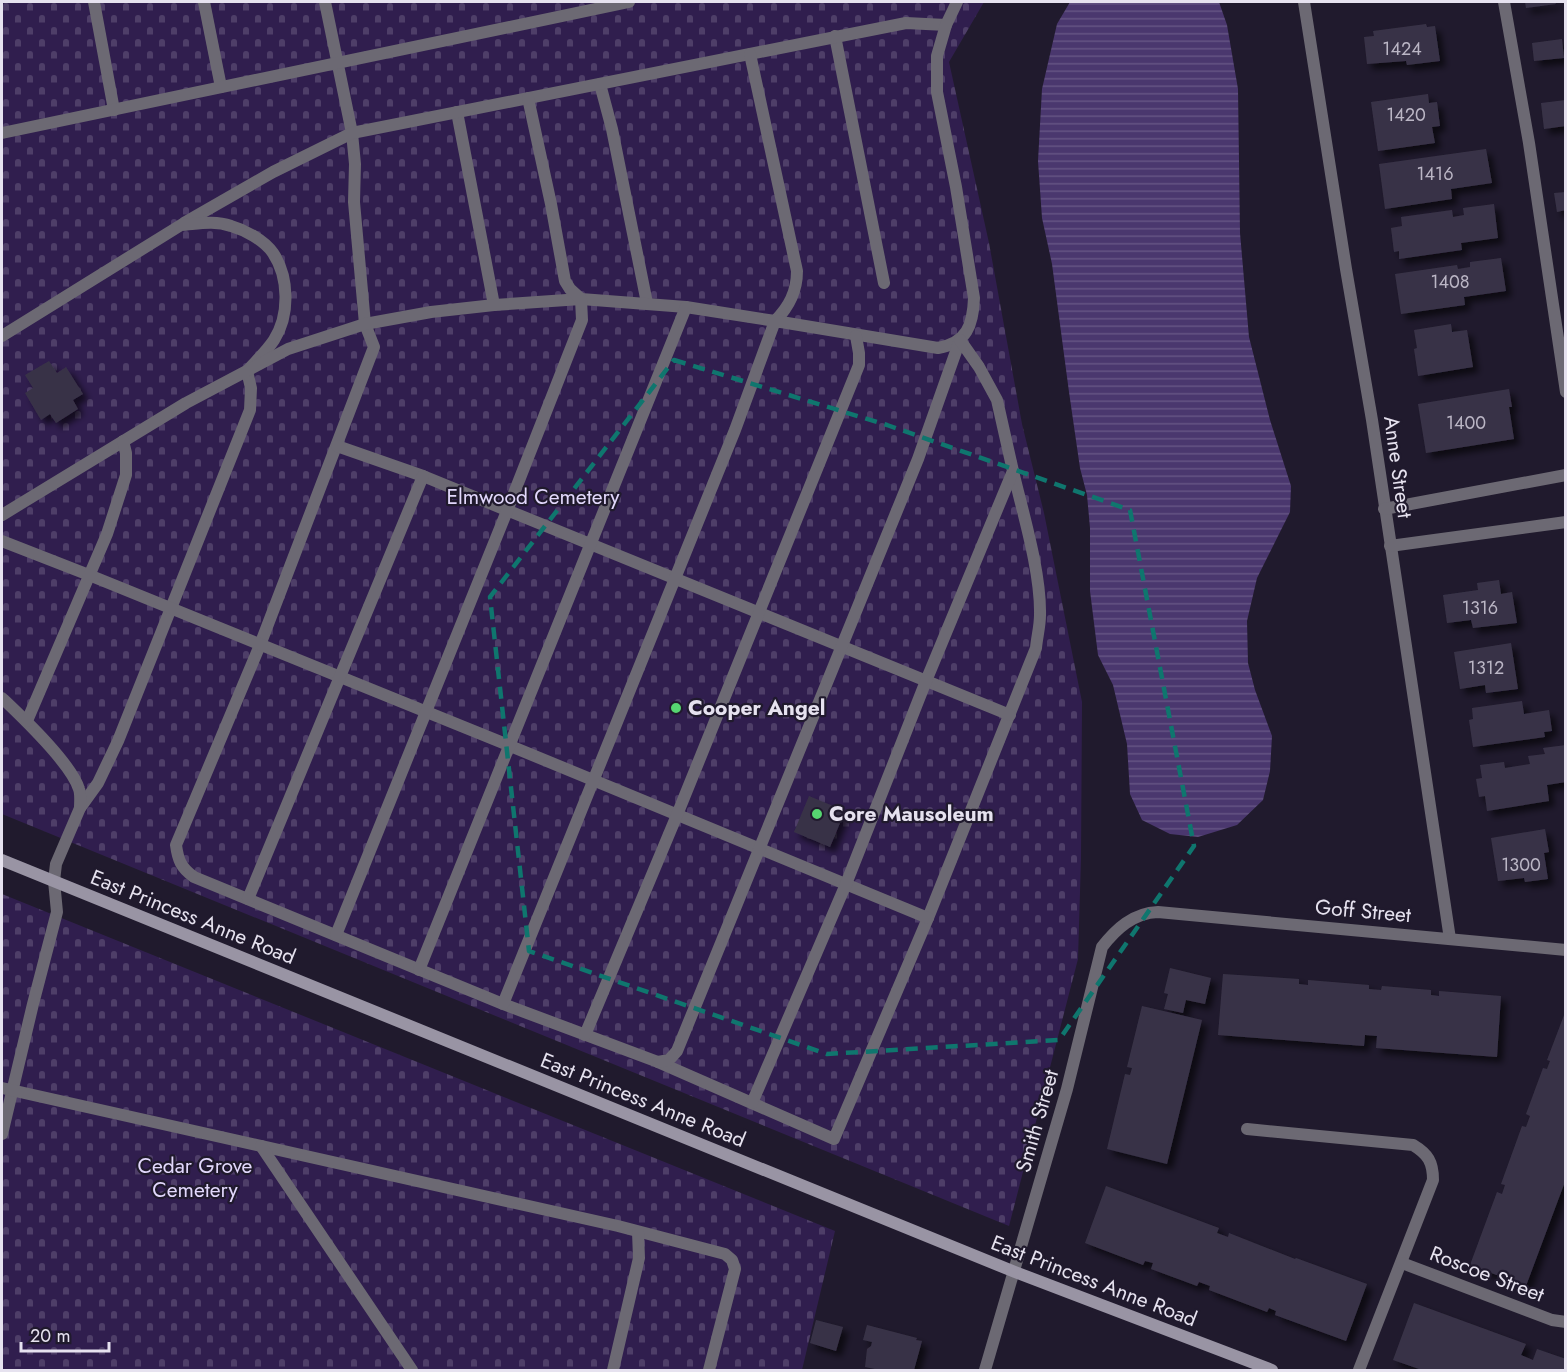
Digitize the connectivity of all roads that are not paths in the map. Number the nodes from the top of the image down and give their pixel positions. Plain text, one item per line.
1 (94, 2) edge
2 (204, 2) edge
3 (325, 2) edge
4 (629, 2) edge
5 (957, 2) edge
6 (1304, 2) edge
7 (1504, 2) edge
8 (946, 25) junction
9 (835, 36) junction
10 (750, 54) junction
11 (338, 62) junction
12 (600, 84) junction
13 (221, 87) junction
14 (528, 98) junction
15 (114, 110) junction
16 (457, 112) junction
17 (2, 132) edge
18 (352, 133) junction
19 (180, 225) junction
20 (884, 284) dead end
21 (581, 299) junction
22 (647, 303) junction
23 (494, 305) junction
24 (686, 307) junction
25 (775, 321) junction
26 (365, 324) junction
27 (2, 336) edge
28 (856, 336) junction
29 (960, 340) junction
30 (247, 371) junction
31 (1566, 392) edge
32 (123, 441) junction
33 (337, 446) junction
34 (1013, 471) junction
35 (1566, 475) edge
36 (423, 476) junction
37 (1384, 509) junction
38 (507, 511) junction
39 (2, 515) edge
40 (1566, 522) edge
41 (592, 545) junction
42 (3, 546) edge
43 (1390, 546) junction
44 (89, 575) junction
45 (675, 579) junction
46 (172, 608) junction
47 (758, 613) junction
48 (260, 645) junction
49 (841, 647) junction
50 (340, 677) junction
51 (926, 681) junction
52 (2, 698) edge
53 (426, 712) junction
54 (1010, 715) junction
55 (27, 721) junction
56 (508, 745) junction
57 (594, 780) junction
58 (80, 808) junction
59 (677, 815) junction
60 (760, 849) junction
61 (2, 860) edge
62 (54, 882) junction
63 (846, 884) junction
64 (248, 899) junction
65 (1158, 912) joint
66 (928, 918) junction
67 (336, 935) junction
68 (1450, 939) junction
69 (1566, 950) edge
70 (419, 970) junction
71 (503, 1004) junction
72 (585, 1035) junction
73 (658, 1062) junction
74 (7, 1090) edge
75 (752, 1103) junction
76 (1247, 1129) dead end
77 (2, 1134) edge
78 (261, 1146) junction
79 (638, 1232) junction
80 (1402, 1263) junction
81 (1015, 1272) junction
82 (1566, 1322) edge
83 (412, 1371) edge
84 (612, 1371) edge
85 (708, 1371) edge
86 (985, 1371) edge
87 (1272, 1371) edge
88 (1359, 1371) edge

1 - 15 street
2 - 13 street
3 - 11 street
4 - 11 street
5 - 8 street
6 - 37 street, Anne Street
7 - 31 street
8 - 9 street
8 - 29 street
9 - 10 street
9 - 20 street
10 - 12 street
10 - 25 street
11 - 13 street
11 - 18 street
12 - 14 street
12 - 22 street
13 - 15 street
14 - 16 street
14 - 21 street
15 - 17 street
16 - 18 street
16 - 23 street
18 - 19 street
18 - 26 street
19 - 27 street
19 - 30 street
21 - 22 street
21 - 23 street
21 - 38 street
22 - 24 street
23 - 26 street
24 - 25 street
24 - 41 street
25 - 28 street
25 - 45 street
26 - 30 street
26 - 33 street
28 - 29 street
28 - 47 street
29 - 34 street
29 - 49 street
30 - 32 street
30 - 46 street
32 - 39 street
32 - 44 street
33 - 36 street
33 - 48 street
34 - 51 street
34 - 54 street
35 - 37 street
36 - 38 street
36 - 50 street
37 - 43 street, Anne Street
38 - 41 street
38 - 53 street
40 - 43 street
41 - 45 street
41 - 56 street
42 - 44 street
43 - 68 street, Anne Street
44 - 46 street
44 - 55 street
45 - 47 street
45 - 57 street
46 - 48 street
46 - 58 street
47 - 49 street
47 - 59 street
48 - 50 street
48 - 64 street
49 - 51 street
49 - 60 street
50 - 53 street
50 - 64 street
51 - 54 street
51 - 63 street
52 - 55 street
53 - 56 street
53 - 67 street
54 - 66 street
55 - 58 street
56 - 57 street
56 - 70 street
57 - 59 street
57 - 71 street
58 - 62 street
59 - 60 street
59 - 72 street
60 - 63 street
60 - 73 street
61 - 62 main road, East Princess Anne Road
62 - 74 street
62 - 81 main road, East Princess Anne Road
63 - 66 street
63 - 75 street
64 - 67 street
65 - 68 street, Goff Street
65 - 81 street, Smith Street
66 - 75 street
67 - 70 street
68 - 69 street, Goff Street
70 - 71 street
71 - 72 street
72 - 73 street
73 - 75 street
74 - 77 street
74 - 78 street
76 - 80 street
78 - 79 street
78 - 83 street
79 - 84 street
79 - 85 street
80 - 82 street, Roscoe Street
80 - 88 street, Roscoe Street
81 - 86 street, Smith Street
81 - 87 main road, East Princess Anne Road

